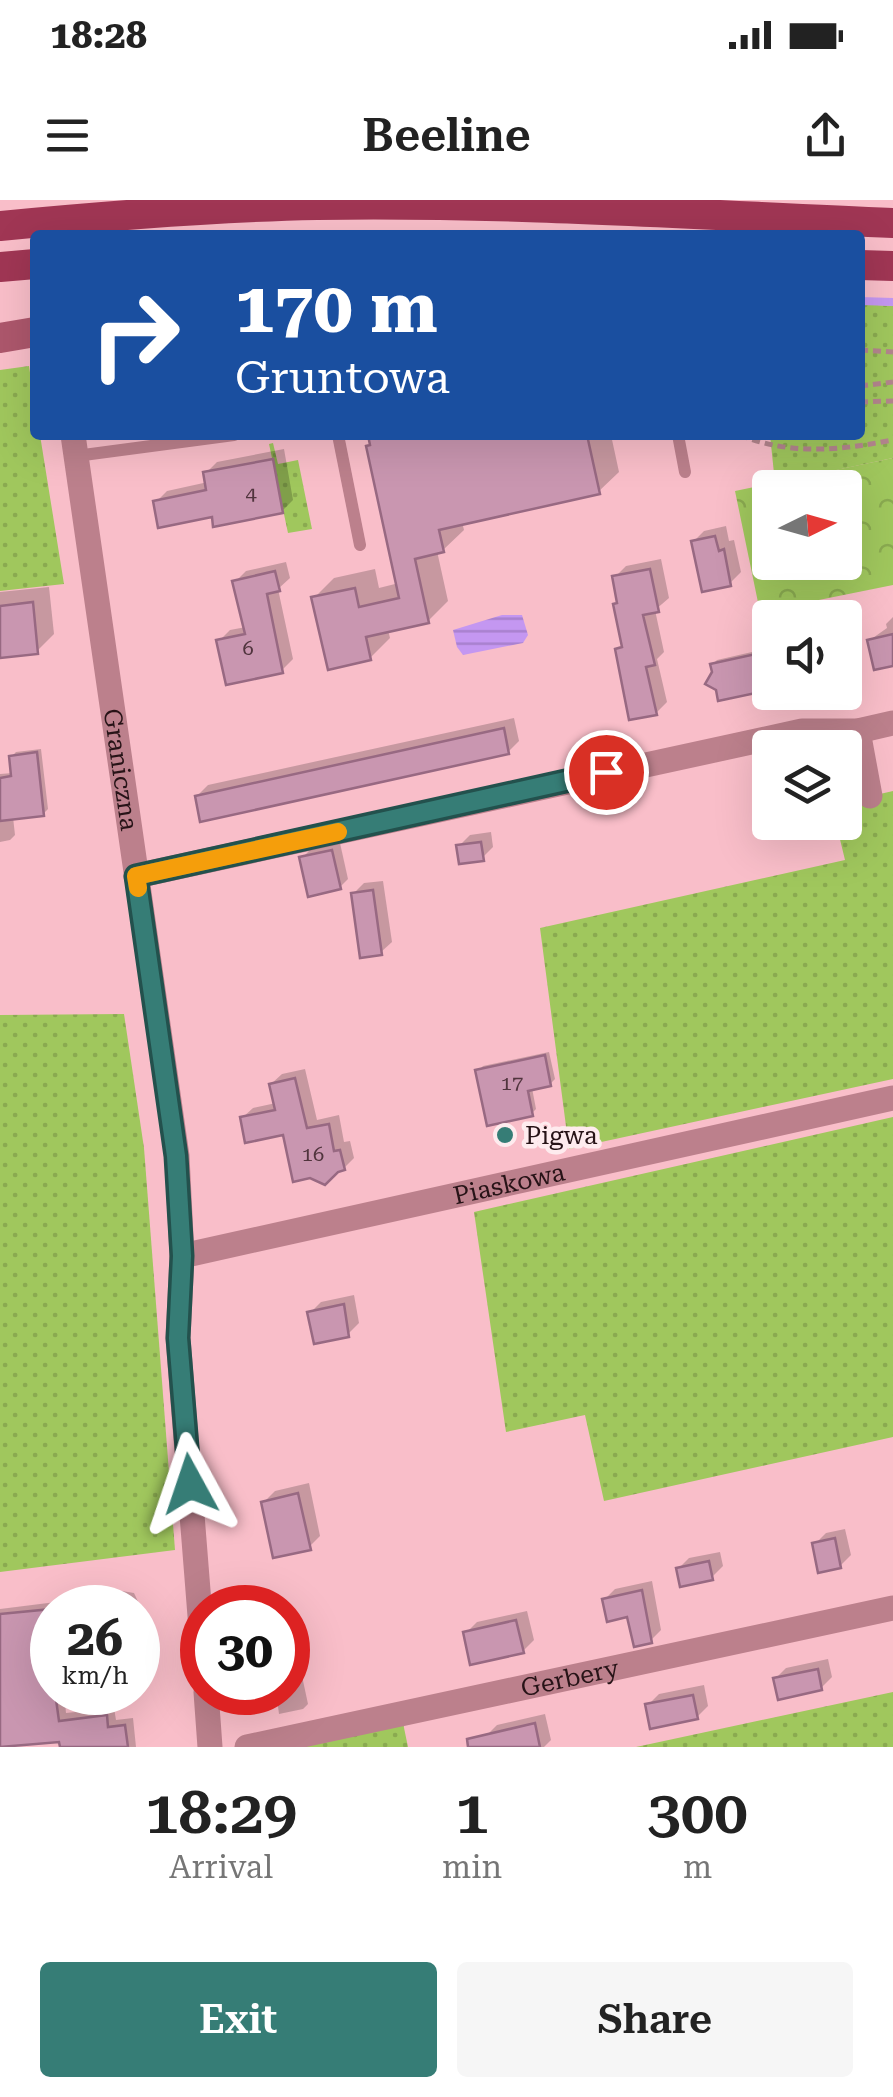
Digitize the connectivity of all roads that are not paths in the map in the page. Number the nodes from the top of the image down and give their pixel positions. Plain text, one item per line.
1 (893, 223) edge
2 (0, 226) edge
3 (865, 264) edge
4 (30, 265) edge
5 (893, 266) edge
6 (0, 268) edge
7 (30, 333) edge
8 (0, 338) edge
9 (119, 440) edge
10 (196, 440) edge
11 (339, 440) edge
12 (679, 440) edge
13 (74, 446) edge
14 (120, 450) junction
15 (685, 472) dead end
16 (360, 544) dead end
17 (893, 723) edge
18 (858, 730) edge
19 (752, 742) edge
20 (862, 752) edge
21 (870, 796) dead end
22 (136, 876) junction
23 (893, 1098) edge
24 (182, 1256) junction
25 (198, 1585) edge
26 (893, 1608) edge
27 (208, 1715) edge
28 (210, 1747) edge
29 (246, 1747) edge

1 - 2 main road
3 - 5 main road
4 - 6 main road
7 - 8 street
9 - 14 lane
10 - 14 lane
11 - 16 lane
12 - 15 lane
13 - 14 lane
13 - 22 street, Graniczna
17 - 18 street
19 - 22 street
20 - 21 street
22 - 24 street, Graniczna
23 - 24 street, Piaskowa
24 - 25 street, Graniczna
26 - 29 street, Gerbery
27 - 28 street

